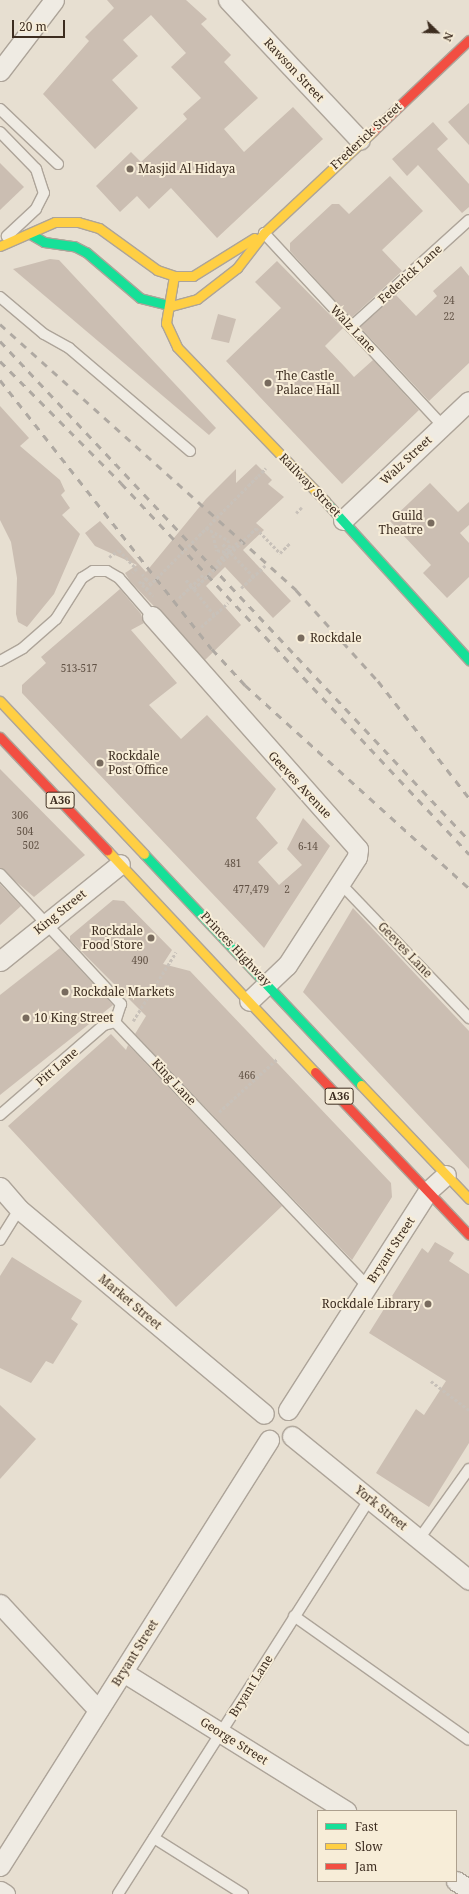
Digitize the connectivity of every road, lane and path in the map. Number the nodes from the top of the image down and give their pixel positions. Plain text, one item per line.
1 (54, 0) edge
2 (228, 0) edge
3 (469, 40) edge
4 (0, 71) edge
5 (0, 109) edge
6 (0, 132) edge
7 (360, 140) junction
8 (0, 141) edge
9 (16, 149) junction
10 (58, 164) dead end
11 (469, 220) edge
12 (264, 232) junction
13 (32, 235) junction
14 (0, 242) edge
15 (0, 246) edge
16 (174, 276) junction
17 (0, 297) edge
18 (169, 306) junction
19 (350, 327) junction
20 (469, 401) edge
21 (443, 426) junction
22 (190, 451) dead end
23 (266, 468) dead end
24 (303, 506) dead end
25 (296, 513) dead end
26 (343, 520) junction
27 (206, 528) junction
28 (213, 535) junction
29 (238, 542) dead end
30 (290, 543) dead end
31 (223, 544) dead end
32 (230, 552) junction
33 (109, 557) dead end
34 (217, 562) dead end
35 (265, 566) dead end
36 (203, 575) dead end
37 (254, 576) junction
38 (151, 584) junction
39 (192, 585) junction
40 (139, 586) dead end
41 (241, 588) dead end
42 (146, 589) junction
43 (194, 589) junction
44 (153, 596) dead end
45 (179, 598) dead end
46 (228, 603) dead end
47 (214, 615) junction
48 (152, 616) joint
49 (201, 626) dead end
50 (469, 660) edge
51 (0, 661) edge
52 (0, 701) edge
53 (0, 737) edge
54 (120, 864) junction
55 (0, 874) edge
56 (340, 884) junction
57 (47, 923) junction
58 (178, 950) dead end
59 (0, 961) edge
60 (268, 984) junction
61 (249, 1001) junction
62 (469, 1018) edge
63 (115, 1022) junction
64 (127, 1032) junction
65 (279, 1057) dead end
66 (0, 1115) edge
67 (210, 1120) junction
68 (446, 1175) junction
69 (0, 1187) edge
70 (428, 1191) junction
71 (469, 1199) edge
72 (19, 1209) junction
73 (469, 1235) edge
74 (0, 1240) edge
75 (367, 1286) junction
76 (431, 1381) dead end
77 (288, 1410) junction
78 (469, 1410) edge
79 (264, 1414) junction
80 (292, 1436) junction
81 (269, 1440) junction
82 (469, 1469) edge
83 (370, 1499) junction
84 (419, 1539) junction
85 (469, 1580) edge
86 (0, 1604) edge
87 (294, 1616) junction
88 (122, 1672) junction
89 (98, 1710) junction
90 (222, 1733) junction
91 (469, 1740) edge
92 (344, 1810) edge
93 (154, 1838) junction
94 (0, 1866) edge
95 (457, 1882) edge
96 (469, 1889) edge
97 (0, 1891) edge
98 (5, 1894) edge
99 (118, 1894) edge
100 (243, 1894) edge

1 - 4 street
2 - 7 street, Rawson Street
3 - 7 main road, Frederick Street
5 - 10 lane
6 - 9 lane
7 - 12 main road, Frederick Street
8 - 9 lane
9 - 14 lane
11 - 19 lane, Federick Lane
12 - 16 main road, Frederick Street
12 - 18 main road, Frederick Street
12 - 19 lane, Walz Lane
13 - 15 main road
13 - 16 main road
13 - 18 main road
16 - 18 main road, Railway Street
17 - 22 lane
18 - 26 main road, Railway Street
19 - 21 lane, Walz Lane
20 - 21 street, Walz Street
21 - 26 street, Walz Street
23 - 27 path, bridge
24 - 25 path
26 - 50 main road, Railway Street
27 - 28 path
27 - 38 path, bridge
28 - 32 path, bridge
28 - 32 path, bridge
29 - 32 path
30 - 32 path, bridge
31 - 32 path, bridge
32 - 34 path
32 - 37 path
32 - 43 path, bridge
33 - 42 path, bridge
35 - 37 path
36 - 39 path
37 - 41 path
38 - 40 path
38 - 42 path, bridge
39 - 43 path, bridge
39 - 45 path
42 - 44 path, bridge
43 - 47 path
46 - 47 path
47 - 49 path
48 - 51 lane, Geeves Avenue
48 - 56 street, Geeves Avenue
52 - 60 main road, Princes Highway / A36
53 - 54 main road, A36
54 - 57 street, King Street
54 - 61 main road, A36
55 - 57 lane
56 - 60 street, Geeves Avenue
56 - 62 lane, Geeves Lane
57 - 59 street, King Street
57 - 63 lane
58 - 64 path
60 - 61 street, Geeves Avenue
60 - 68 main road, Princes Highway / A36
61 - 70 main road, A36
63 - 64 lane, King Lane
63 - 66 lane, Pitt Lane
64 - 67 lane, King Lane
65 - 67 path
67 - 75 lane, King Lane
68 - 70 street, Bryant Street
68 - 71 main road, Princes Highway / A36
69 - 72 street, Market Street
70 - 73 main road, A36
70 - 75 street, Bryant Street
72 - 74 lane
72 - 79 street, Market Street
75 - 77 street, Bryant Street
76 - 78 path
77 - 79 street
77 - 80 street
79 - 81 street
80 - 81 street
80 - 83 street, York Street
81 - 88 street, Bryant Street
82 - 84 lane
83 - 84 street, York Street
83 - 87 lane, Bryant Lane
84 - 85 street, York Street
86 - 89 street
87 - 90 lane, Bryant Lane
87 - 91 lane
88 - 89 street, Bryant Street
88 - 90 street, George Street
89 - 94 street, Bryant Street
90 - 92 street, George Street
90 - 93 lane, Bryant Lane
93 - 99 lane, Bryant Lane
93 - 100 lane
95 - 96 street
97 - 98 street

